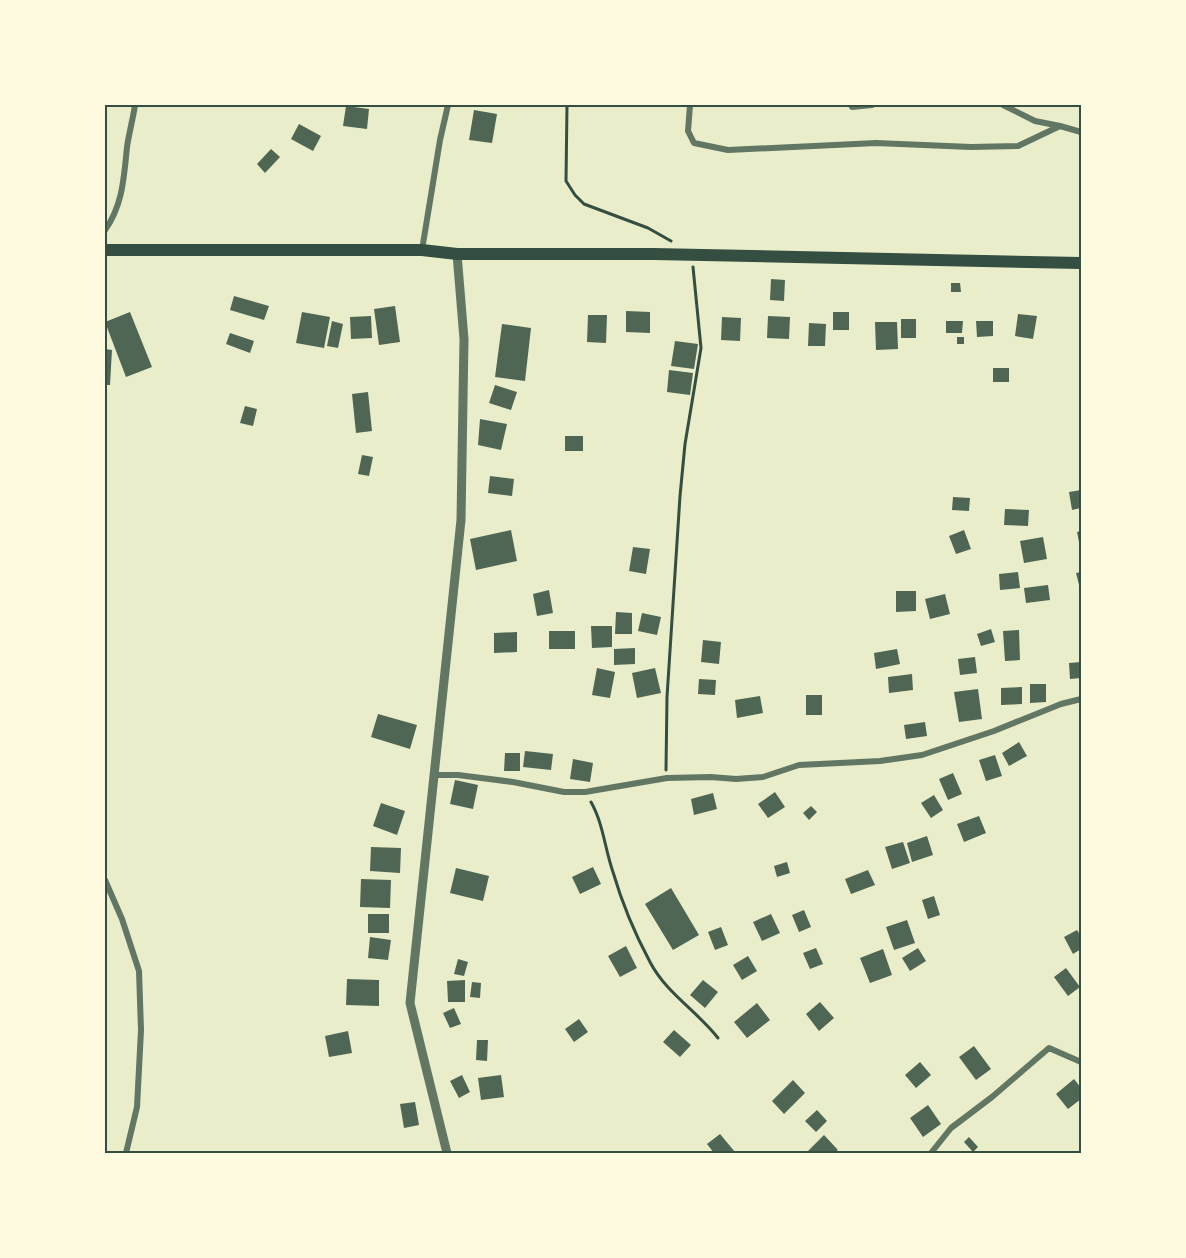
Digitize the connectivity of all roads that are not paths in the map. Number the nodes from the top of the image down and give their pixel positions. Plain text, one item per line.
1 (135, 105) edge
2 (448, 105) edge
3 (690, 105) edge
4 (851, 105) edge
5 (872, 105) edge
6 (1003, 105) edge
7 (1060, 126) junction
8 (1081, 132) edge
9 (105, 230) edge
10 (105, 250) edge
11 (422, 250) junction
12 (457, 254) junction
13 (1081, 263) edge
14 (1081, 699) edge
15 (435, 775) junction
16 (105, 880) edge
17 (1081, 1062) edge
18 (126, 1153) edge
19 (447, 1153) edge
20 (931, 1153) edge

1 - 9 street
2 - 11 street
3 - 7 street
4 - 5 street
6 - 7 street
7 - 8 street
10 - 11 main road
11 - 12 main road
12 - 13 main road
12 - 15 street
14 - 15 street
15 - 19 street
16 - 18 street
17 - 20 street

